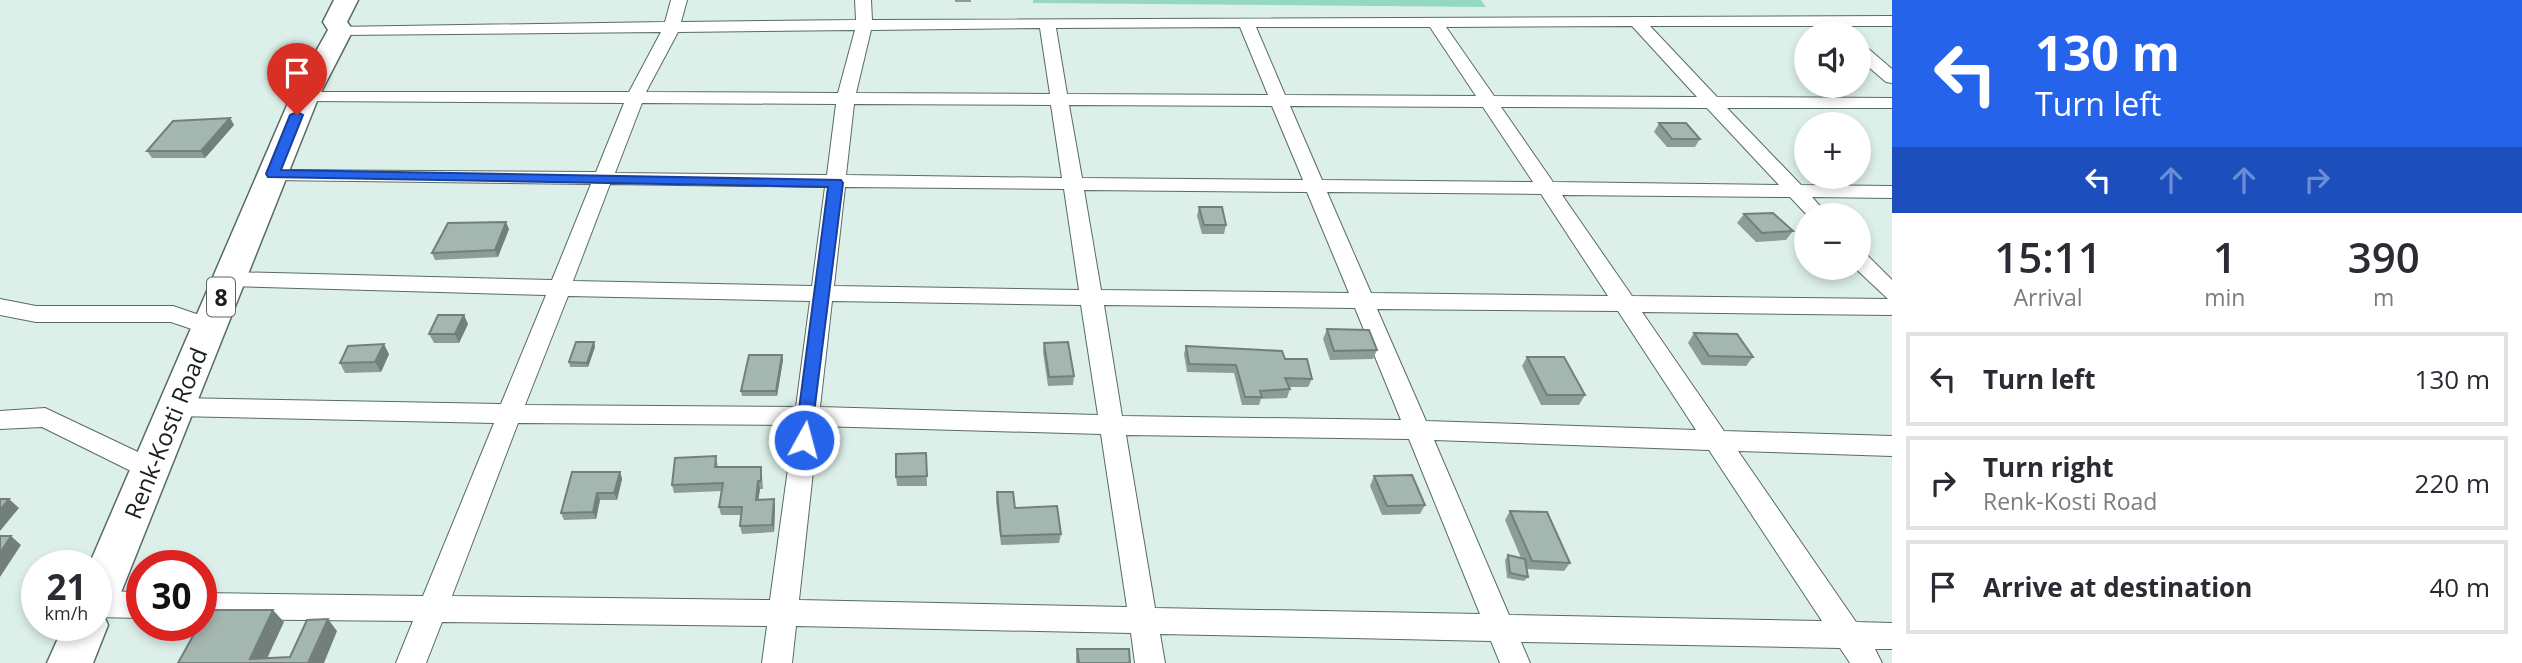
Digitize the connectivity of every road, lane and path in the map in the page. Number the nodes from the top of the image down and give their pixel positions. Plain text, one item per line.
1 (679, 0) edge
2 (863, 0) edge
3 (344, 15) edge
4 (1794, 21) edge
5 (1871, 21) edge
6 (1892, 21) edge
7 (1245, 22) junction
8 (1435, 22) junction
9 (1047, 23) junction
10 (1638, 23) junction
11 (864, 24) junction
12 (672, 27) junction
13 (1871, 60) edge
14 (1892, 78) edge
15 (636, 95) junction
16 (305, 96) junction
17 (846, 98) junction
18 (1060, 100) junction
19 (1279, 100) junction
20 (1489, 103) junction
21 (1892, 103) edge
22 (1714, 104) junction
23 (272, 174) junction
24 (603, 179) junction
25 (836, 183) junction
26 (1073, 184) junction
27 (1314, 184) junction
28 (1546, 187) junction
29 (1795, 191) junction
30 (1892, 192) edge
31 (1806, 203) edge
32 (1871, 271) edge
33 (229, 279) junction
34 (559, 290) junction
35 (822, 292) junction
36 (1892, 293) edge
37 (1092, 299) junction
38 (1362, 300) junction
39 (1625, 304) junction
40 (0, 307) edge
41 (1892, 307) edge
42 (209, 327) junction
43 (176, 407) junction
44 (509, 414) junction
45 (807, 416) junction
46 (0, 420) edge
47 (1112, 425) junction
48 (1417, 430) junction
49 (1717, 441) junction
50 (1892, 446) edge
51 (150, 469) junction
52 (112, 563) edge
53 (217, 606) edge
54 (432, 610) junction
55 (783, 613) junction
56 (1143, 620) junction
57 (1499, 626) junction
58 (1849, 635) junction
59 (1892, 636) edge
60 (80, 641) edge
61 (71, 663) edge
62 (411, 663) edge
63 (777, 663) edge
64 (1150, 663) edge
65 (1515, 663) edge
66 (1867, 663) edge

1 - 12 street
2 - 11 street
3 - 12 street
3 - 16 main road, Renk-Kosti Road / 8
4 - 10 street
5 - 6 street
7 - 8 street
7 - 9 street
7 - 19 street
8 - 10 street
8 - 20 street
9 - 11 street
9 - 18 street
10 - 22 street
11 - 12 street
11 - 17 street
12 - 15 street
13 - 14 street
15 - 16 street
15 - 17 street
15 - 24 street
16 - 23 main road, Renk-Kosti Road / 8
17 - 18 street
17 - 25 street
18 - 19 street
18 - 26 street
19 - 20 street
19 - 27 street
20 - 22 street
20 - 28 street
21 - 22 street
22 - 29 street
23 - 24 street
23 - 33 main road, Renk-Kosti Road / 8
24 - 25 street
24 - 34 street
25 - 26 street
25 - 35 street
26 - 27 street
26 - 37 street
27 - 28 street
27 - 38 street
28 - 29 street
28 - 39 street
29 - 30 street
29 - 31 street
32 - 36 street
33 - 34 street
33 - 42 main road, Renk-Kosti Road / 8
34 - 35 street
34 - 44 street
35 - 37 street
35 - 45 street
37 - 38 street
37 - 47 street
38 - 39 street
38 - 48 street
39 - 41 street
39 - 49 street
40 - 42 street
42 - 43 main road, Renk-Kosti Road / 8
43 - 44 street
43 - 51 main road, Renk-Kosti Road / 8
44 - 45 street
44 - 54 street
45 - 47 street
45 - 55 street
46 - 51 street
47 - 48 street
47 - 56 street
48 - 49 street
48 - 57 street
49 - 50 street
49 - 58 street
51 - 52 main road, Renk-Kosti Road / 8
53 - 54 street
54 - 55 street
54 - 62 street
55 - 56 street
55 - 63 street
56 - 57 street
56 - 64 street
57 - 58 street
57 - 65 street
58 - 59 street
58 - 66 street
60 - 61 main road

